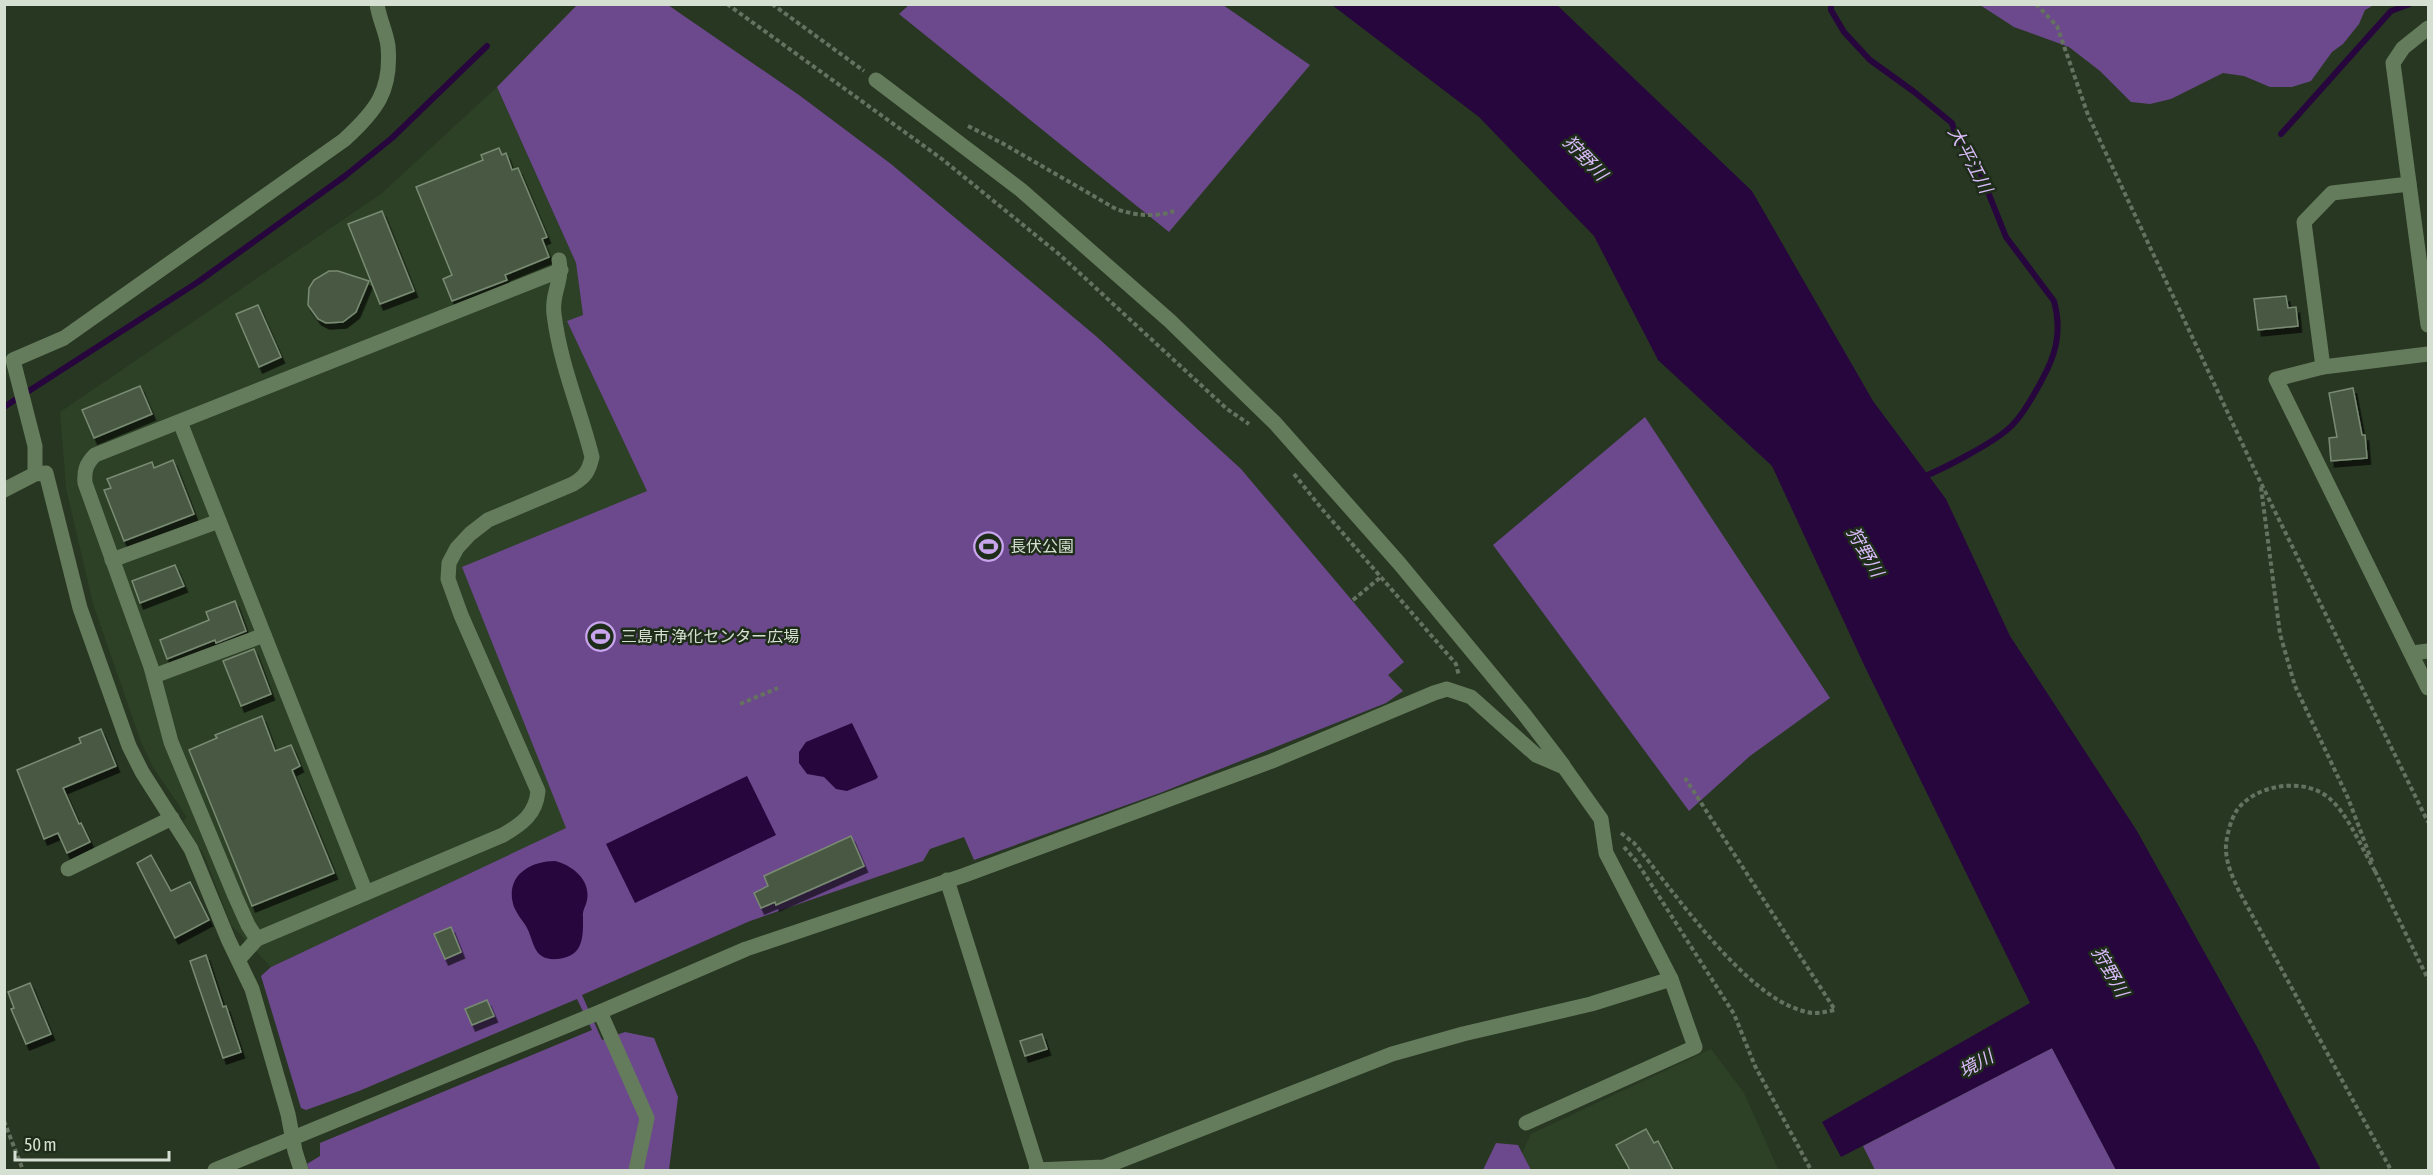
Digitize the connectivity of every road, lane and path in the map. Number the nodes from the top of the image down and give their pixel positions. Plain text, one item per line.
1 (377, 4) edge
2 (727, 4) edge
3 (772, 4) edge
4 (2036, 4) edge
5 (2428, 28) edge
6 (876, 80) joint
7 (960, 122) dead end
8 (2409, 184) junction
9 (1174, 211) dead end
10 (2428, 325) edge
11 (2428, 354) edge
12 (2323, 367) junction
13 (180, 422) junction
14 (1257, 428) dead end
15 (1293, 473) dead end
16 (35, 474) junction
17 (2261, 483) junction
18 (4, 490) edge
19 (219, 520) junction
20 (112, 560) junction
21 (1399, 563) junction
22 (1381, 577) junction
23 (1353, 600) dead end
24 (264, 636) junction
25 (2428, 651) edge
26 (2412, 653) junction
27 (154, 676) junction
28 (778, 688) dead end
29 (2428, 688) edge
30 (1457, 692) junction
31 (740, 704) dead end
32 (1564, 767) junction
33 (1685, 778) dead end
34 (172, 818) junction
35 (1601, 819) junction
36 (2428, 822) edge
37 (1623, 845) dead end
38 (68, 869) dead end
39 (2375, 871) junction
40 (947, 880) junction
41 (366, 893) junction
42 (257, 939) junction
43 (239, 959) junction
44 (1671, 979) junction
45 (2428, 979) edge
46 (600, 1012) junction
47 (4, 1121) edge
48 (1526, 1123) dead end
49 (293, 1140) junction
50 (23, 1170) edge
51 (215, 1170) edge
52 (301, 1170) edge
53 (636, 1170) edge
54 (1037, 1170) edge
55 (1811, 1170) edge
56 (2391, 1170) edge

1 - 16 street
2 - 14 path
3 - 6 path
4 - 17 path
5 - 8 street
6 - 21 street
7 - 9 path
8 - 10 street
8 - 12 street
11 - 12 street
12 - 26 street
13 - 19 street
13 - 20 street
13 - 41 street
15 - 22 path
16 - 18 street
16 - 34 street
17 - 36 path
17 - 39 path
19 - 20 street
19 - 24 street
20 - 27 street
21 - 22 path
21 - 32 street
22 - 23 path
22 - 30 path
24 - 27 street
24 - 41 street
25 - 26 street
26 - 29 street
27 - 42 street
28 - 31 path
30 - 32 street
30 - 40 street
32 - 35 street
33 - 35 path
34 - 38 street
34 - 43 street
35 - 44 street
37 - 55 path
39 - 45 path
39 - 56 path
40 - 46 street
40 - 54 street
41 - 42 street
42 - 43 street
43 - 49 street
44 - 48 street
44 - 54 street
46 - 49 street
46 - 53 street
47 - 50 path
49 - 51 street
49 - 52 street

